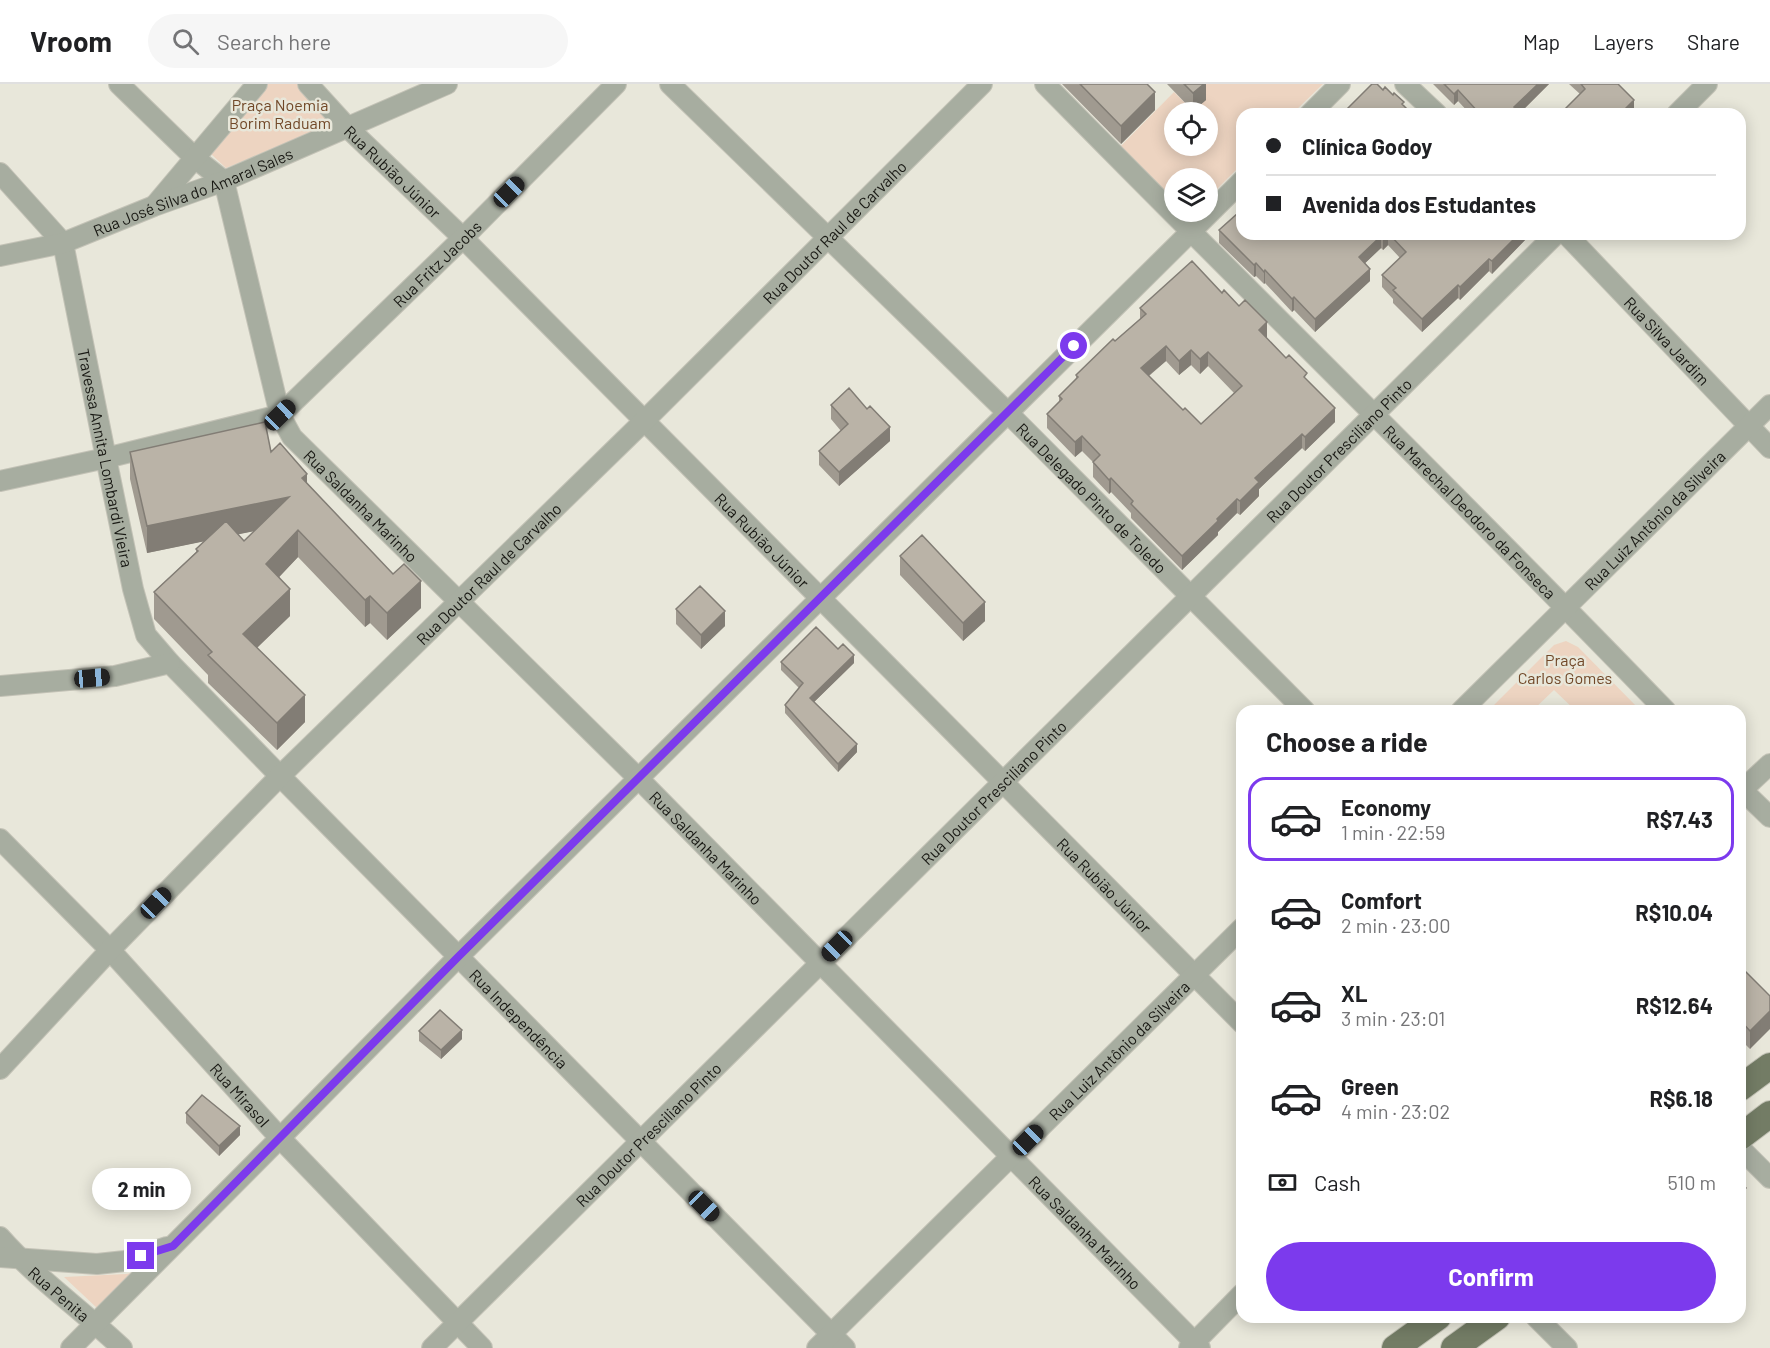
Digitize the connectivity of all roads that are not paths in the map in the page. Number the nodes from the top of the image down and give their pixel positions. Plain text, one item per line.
1 (119, 84) edge
2 (257, 84) edge
3 (308, 84) edge
4 (447, 84) edge
5 (616, 84) edge
6 (670, 84) edge
7 (982, 84) edge
8 (1045, 84) edge
9 (1340, 84) edge
10 (1405, 84) edge
11 (1707, 84) edge
12 (1316, 108) edge
13 (1431, 108) edge
14 (1683, 108) edge
15 (348, 128) junction
16 (196, 159) junction
17 (0, 173) edge
18 (224, 181) junction
19 (1236, 187) edge
20 (154, 206) junction
21 (1190, 232) junction
22 (826, 237) junction
23 (463, 238) junction
24 (1550, 240) edge
25 (1572, 240) edge
26 (63, 243) junction
27 (0, 256) edge
28 (1770, 405) edge
29 (1007, 412) junction
30 (1374, 414) junction
31 (280, 415) junction
32 (644, 420) junction
33 (1749, 426) junction
34 (1770, 448) edge
35 (105, 458) junction
36 (0, 481) edge
37 (1191, 596) junction
38 (820, 598) junction
39 (458, 602) junction
40 (1566, 607) junction
41 (170, 663) junction
42 (0, 686) edge
43 (1299, 705) edge
44 (1467, 705) edge
45 (1660, 705) edge
46 (1770, 764) edge
47 (280, 776) junction
48 (639, 778) junction
49 (1003, 782) junction
50 (1746, 786) edge
51 (1746, 795) edge
52 (1770, 817) edge
53 (0, 839) edge
54 (1236, 934) edge
55 (110, 950) junction
56 (458, 957) junction
57 (820, 963) junction
58 (1194, 975) junction
59 (1236, 1017) edge
60 (1770, 1066) edge
61 (0, 1069) edge
62 (1746, 1084) edge
63 (1770, 1114) edge
64 (1746, 1132) edge
65 (280, 1138) junction
66 (640, 1141) junction
67 (1746, 1154) edge
68 (1011, 1156) junction
69 (1770, 1178) edge
70 (0, 1237) edge
71 (173, 1246) junction
72 (9, 1257) edge
73 (1236, 1301) edge
74 (95, 1323) junction
75 (457, 1323) junction
76 (1430, 1323) edge
77 (1489, 1323) edge
78 (1542, 1323) edge
79 (831, 1344) edge
80 (1195, 1346) edge
81 (71, 1348) edge
82 (122, 1348) edge
83 (432, 1348) edge
84 (482, 1348) edge
85 (1395, 1348) edge
86 (1454, 1348) edge
87 (1566, 1348) edge

1 - 16 street
2 - 16 street
3 - 15 street, Rua Rubião Júnior
4 - 15 street, Rua José Silva do Amaral Sales
5 - 23 street, Rua Fritz Jacobs
6 - 22 street, Rua Delegado Pinto de Toledo
7 - 22 street, Rua Doutor Raul de Carvalho
8 - 21 street, Rua Marechal Deodoro da Fonseca
9 - 12 street
10 - 13 street
11 - 14 street
15 - 18 street, Rua José Silva do Amaral Sales
15 - 23 street, Rua Rubião Júnior
16 - 18 street
16 - 20 street
17 - 26 street
18 - 20 street, Rua José Silva do Amaral Sales
18 - 31 street, Rua Saldanha Marinho
19 - 21 street
20 - 26 street, Rua José Silva do Amaral Sales
21 - 29 street
21 - 30 street, Rua Marechal Deodoro da Fonseca
22 - 29 street, Rua Delegado Pinto de Toledo
22 - 32 street, Rua Doutor Raul de Carvalho
23 - 31 street, Rua Fritz Jacobs
23 - 32 street, Rua Rubião Júnior
24 - 30 street, Rua Doutor Presciliano Pinto
25 - 33 street, Rua Silva Jardim
26 - 27 street, Rua José Silva do Amaral Sales
26 - 35 street, Travessa Annita Lombardi Vieira
28 - 33 street, Rua Luiz Antônio da Silveira
29 - 37 street, Rua Delegado Pinto de Toledo
29 - 38 street
30 - 37 street, Rua Doutor Presciliano Pinto
30 - 40 street, Rua Marechal Deodoro da Fonseca
31 - 35 street
31 - 39 street, Rua Saldanha Marinho
32 - 38 street, Rua Rubião Júnior
32 - 39 street, Rua Doutor Raul de Carvalho
33 - 34 street, Rua Silva Jardim
33 - 40 street, Rua Luiz Antônio da Silveira
35 - 36 street
35 - 41 street, Travessa Annita Lombardi Vieira
37 - 43 street, Rua Delegado Pinto de Toledo
37 - 49 street, Rua Doutor Presciliano Pinto
38 - 48 street
38 - 49 street, Rua Rubião Júnior
39 - 47 street, Rua Doutor Raul de Carvalho
39 - 48 street, Rua Saldanha Marinho
40 - 44 street, Rua Luiz Antônio da Silveira
40 - 45 street, Rua Marechal Deodoro da Fonseca
41 - 42 street
41 - 47 street, Rua Independência
46 - 50 street
47 - 55 street, Rua Doutor Raul de Carvalho
47 - 56 street, Rua Independência
48 - 56 street
48 - 57 street, Rua Saldanha Marinho
49 - 57 street, Rua Doutor Presciliano Pinto
49 - 58 street, Rua Rubião Júnior
51 - 52 street
53 - 55 street, Rua Mirasol
54 - 58 street, Rua Luiz Antônio da Silveira
55 - 61 street, Rua Doutor Raul de Carvalho
55 - 65 street, Rua Mirasol
56 - 65 street
56 - 66 street, Rua Independência
57 - 66 street, Rua Doutor Presciliano Pinto
57 - 68 street, Rua Saldanha Marinho
58 - 59 street, Rua Rubião Júnior
58 - 68 street, Rua Luiz Antônio da Silveira
60 - 62 main road
63 - 64 main road
65 - 71 street
65 - 75 street, Rua Mirasol
66 - 75 street, Rua Doutor Presciliano Pinto
66 - 79 street, Rua Independência
67 - 69 street
68 - 79 street, Rua Luiz Antônio da Silveira
68 - 80 street, Rua Saldanha Marinho
70 - 72 street, Rua Penita
71 - 72 street
71 - 74 street
72 - 74 street, Rua Penita
73 - 80 street
74 - 81 street
74 - 82 street, Rua Penita
75 - 83 street, Rua Doutor Presciliano Pinto
75 - 84 street, Rua Mirasol
76 - 85 main road
77 - 86 main road
78 - 87 street

